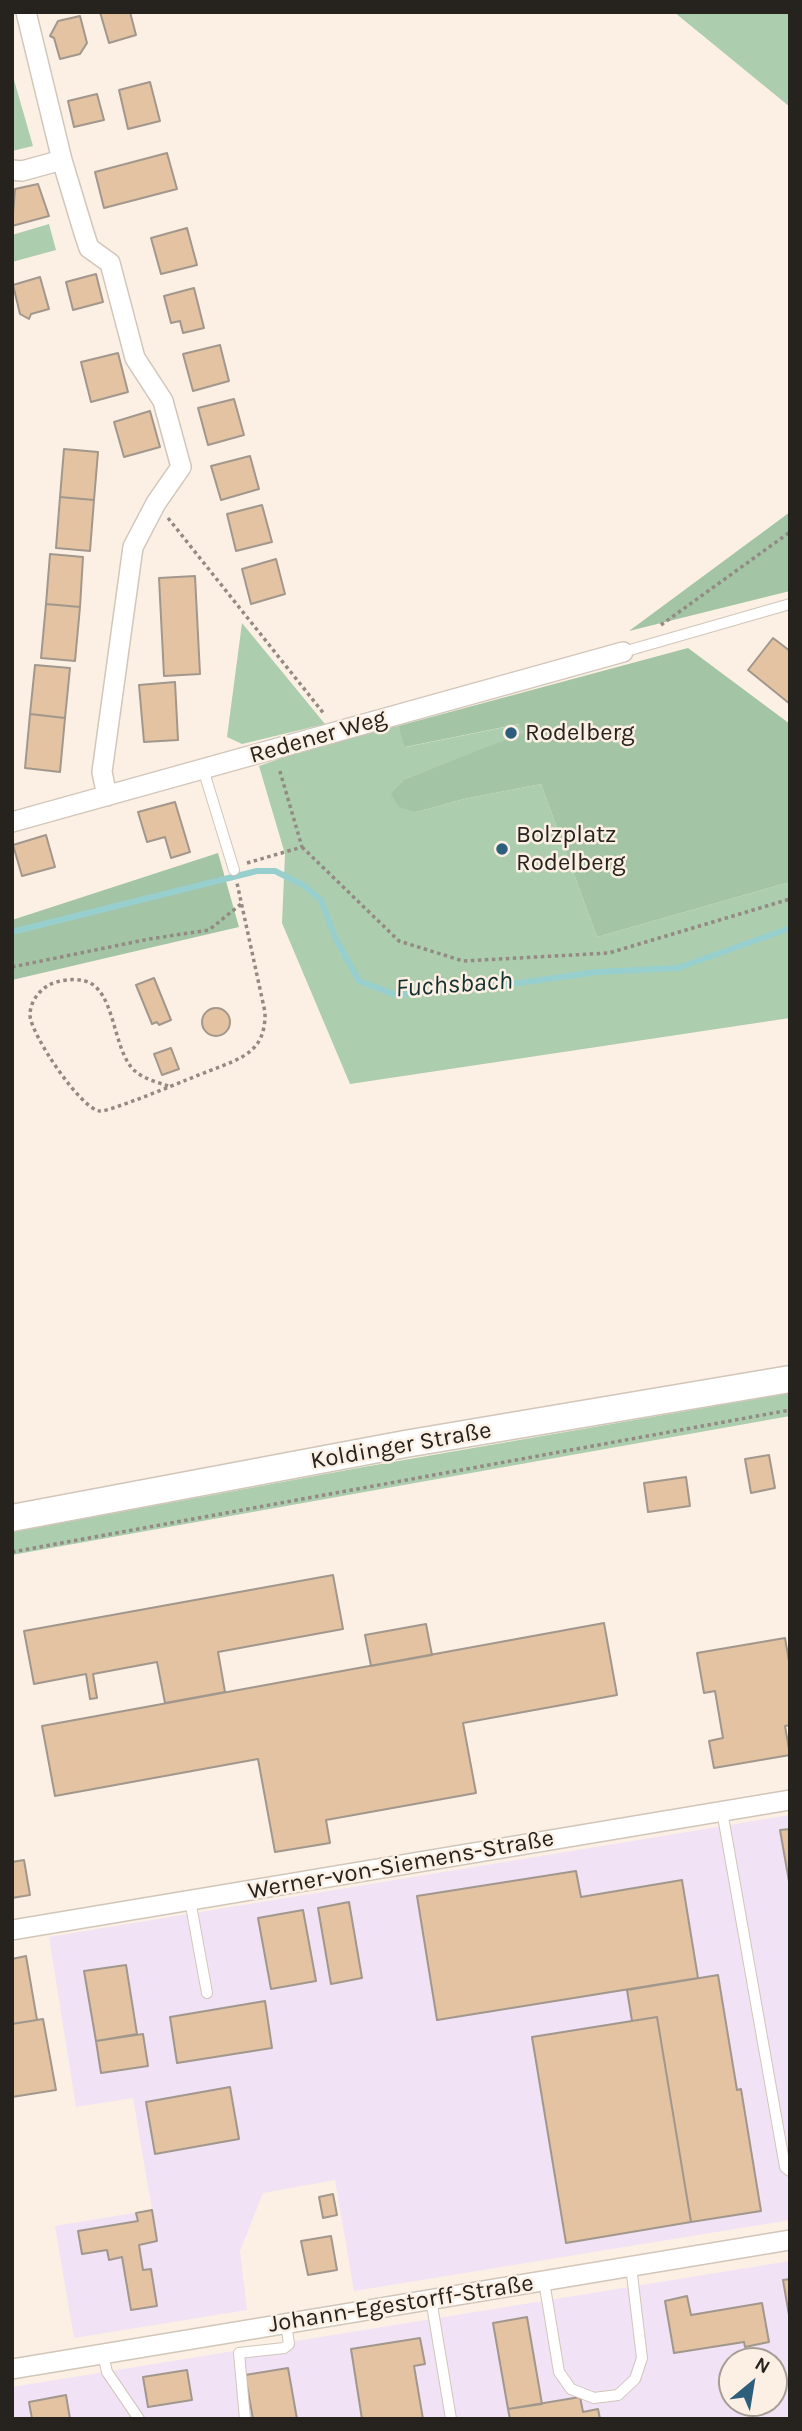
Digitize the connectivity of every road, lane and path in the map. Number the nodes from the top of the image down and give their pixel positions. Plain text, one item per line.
1 (30, 13) edge
2 (62, 160) junction
3 (12, 170) edge
4 (156, 503) junction
5 (790, 532) edge
6 (790, 604) edge
7 (656, 628) dead end
8 (623, 652) joint
9 (338, 731) junction
10 (274, 749) junction
11 (203, 769) junction
12 (107, 796) junction
13 (12, 822) edge
14 (302, 847) junction
15 (234, 868) joint
16 (237, 884) dead end
17 (790, 899) edge
18 (241, 904) junction
19 (12, 967) edge
20 (168, 1086) junction
21 (790, 1379) edge
22 (790, 1410) edge
23 (12, 1518) edge
24 (12, 1552) edge
25 (790, 1800) edge
26 (722, 1811) junction
27 (190, 1900) junction
28 (12, 1930) edge
29 (207, 1993) dead end
30 (790, 2171) edge
31 (790, 2240) edge
32 (631, 2266) junction
33 (544, 2281) junction
34 (431, 2299) junction
35 (286, 2323) junction
36 (103, 2354) junction
37 (12, 2369) edge
38 (139, 2419) edge
39 (246, 2419) edge
40 (451, 2419) edge

1 - 2 street
2 - 3 street
2 - 4 street
4 - 9 path
4 - 12 street
5 - 7 path
6 - 8 lane
8 - 9 street, Redener Weg
9 - 10 street, Redener Weg
10 - 11 street, Redener Weg
10 - 14 path
11 - 12 street, Redener Weg
11 - 15 lane
12 - 13 street, Redener Weg
14 - 15 path
14 - 17 path
16 - 18 path
18 - 19 path
18 - 20 path
20 - 20 path
21 - 23 street, Koldinger Straße
22 - 24 path
25 - 26 street, Werner-von-Siemens-Straße
26 - 27 street, Werner-von-Siemens-Straße
26 - 30 lane
27 - 28 street, Werner-von-Siemens-Straße
27 - 29 lane
31 - 32 street, Johann-Egestorff-Straße
32 - 33 street, Johann-Egestorff-Straße
32 - 33 lane
33 - 34 street, Johann-Egestorff-Straße
34 - 35 street, Johann-Egestorff-Straße
34 - 40 lane
35 - 36 street, Johann-Egestorff-Straße
35 - 39 lane
36 - 37 street, Johann-Egestorff-Straße
36 - 38 lane

